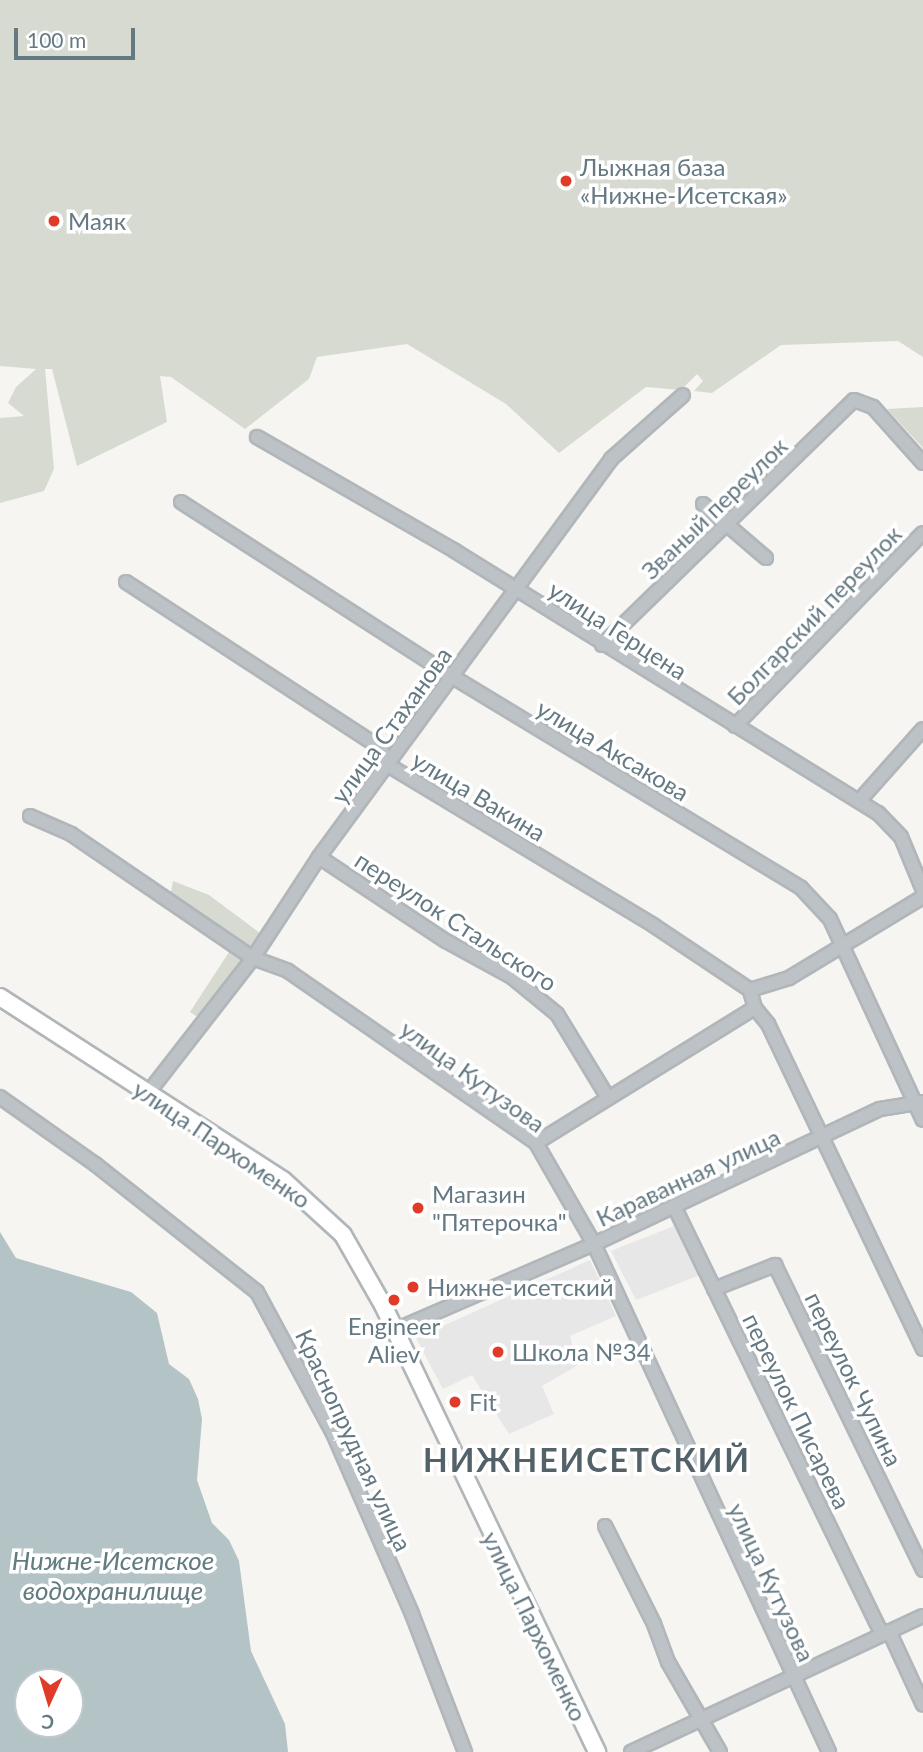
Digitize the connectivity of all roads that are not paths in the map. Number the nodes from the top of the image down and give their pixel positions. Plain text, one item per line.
1 (683, 395) dead end
2 (257, 437) dead end
3 (923, 463) edge
4 (181, 502) dead end
5 (703, 504) dead end
6 (728, 524) junction
7 (923, 533) edge
8 (766, 558) dead end
9 (126, 582) dead end
10 (516, 589) junction
11 (602, 645) junction
12 (453, 677) junction
13 (735, 726) junction
14 (923, 729) edge
15 (388, 765) junction
16 (859, 801) junction
17 (30, 816) dead end
18 (319, 857) junction
19 (923, 890) edge
20 (923, 897) edge
21 (842, 946) junction
22 (253, 958) junction
23 (750, 990) junction
24 (0, 997) edge
25 (755, 1009) junction
26 (148, 1093) junction
27 (0, 1097) edge
28 (608, 1098) junction
29 (919, 1102) edge
30 (923, 1120) edge
31 (820, 1138) junction
32 (536, 1143) junction
33 (674, 1206) junction
34 (594, 1244) junction
35 (714, 1289) junction
36 (395, 1330) junction
37 (923, 1349) edge
38 (605, 1526) dead end
39 (923, 1570) edge
40 (923, 1616) edge
41 (885, 1633) junction
42 (793, 1676) junction
43 (923, 1705) edge
44 (704, 1717) junction
45 (465, 1752) edge
46 (597, 1752) edge
47 (631, 1752) edge
48 (720, 1752) edge
49 (829, 1752) edge

1 - 10 street, улица Стаханова
2 - 10 street, улица Герцена
3 - 6 street, Званый переулок
4 - 12 street, улица Аксакова
5 - 6 street
6 - 8 street
6 - 11 street, Званый переулок
7 - 13 street, Болгарский переулок
9 - 15 street, улица Вакина
10 - 11 street, улица Герцена
10 - 12 street, улица Стаханова
11 - 13 street, улица Герцена
12 - 15 street, улица Стаханова
12 - 21 street, улица Аксакова
13 - 16 street, улица Герцена
14 - 16 street
15 - 18 street, улица Стаханова
15 - 23 street, улица Вакина
16 - 19 street, улица Герцена
17 - 22 street, улица Кутузова
18 - 22 street, улица Стаханова
18 - 28 street, переулок Стальского
20 - 21 street
21 - 23 street
21 - 29 street, улица Аксакова
22 - 26 street, улица Стаханова
22 - 32 street, улица Кутузова
23 - 25 street
24 - 26 main road, улица Пархоменко
25 - 28 street
25 - 31 street
26 - 36 main road, улица Пархоменко
27 - 45 street, Краснопрудная улица
28 - 32 street
29 - 30 street, улица Аксакова
29 - 31 street, Караванная улица
31 - 33 street, Караванная улица
31 - 37 street
32 - 34 street, улица Кутузова
33 - 34 street, Караванная улица
33 - 35 street, переулок Писарева
34 - 36 street, Караванная улица
34 - 42 street, улица Кутузова
35 - 39 street, переулок Чупина
35 - 41 street, переулок Писарева
36 - 46 main road, улица Пархоменко
38 - 44 street
40 - 41 street
41 - 42 street
41 - 43 street, переулок Писарева
42 - 44 street
42 - 49 street, улица Кутузова
44 - 47 street
44 - 48 street

